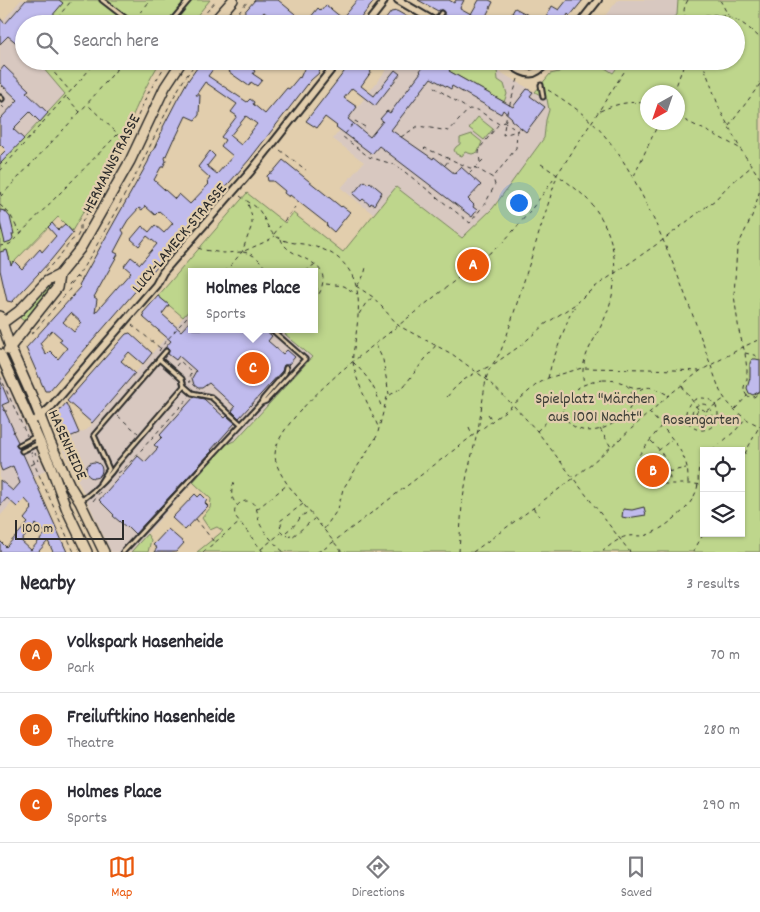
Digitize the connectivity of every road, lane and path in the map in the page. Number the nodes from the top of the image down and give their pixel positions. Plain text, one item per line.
1 (72, 0) edge
2 (102, 0) edge
3 (151, 0) edge
4 (189, 0) edge
5 (217, 0) edge
6 (233, 0) edge
7 (249, 0) edge
8 (384, 0) edge
9 (398, 0) edge
10 (598, 0) edge
11 (688, 0) edge
12 (720, 0) edge
13 (60, 15) edge
14 (122, 15) edge
15 (139, 15) edge
16 (176, 15) edge
17 (204, 15) edge
18 (220, 15) edge
19 (236, 15) edge
20 (374, 15) edge
21 (424, 15) edge
22 (586, 15) edge
23 (684, 15) edge
24 (708, 15) edge
25 (721, 15) edge
26 (728, 15) edge
27 (745, 25) edge
28 (760, 38) edge
29 (52, 70) edge
30 (90, 70) edge
31 (116, 70) edge
32 (162, 70) edge
33 (176, 70) edge
34 (190, 70) edge
35 (331, 70) edge
36 (520, 70) edge
37 (541, 70) edge
38 (625, 70) edge
39 (682, 70) edge
40 (705, 70) edge
41 (518, 79) dead end
42 (760, 84) edge
43 (541, 85) joint
44 (676, 85) edge
45 (434, 87) dead end
46 (71, 92) junction
47 (543, 97) dead end
48 (66, 98) junction
49 (640, 103) edge
50 (0, 104) edge
51 (87, 104) junction
52 (469, 110) junction
53 (8, 111) dead end
54 (80, 112) junction
55 (598, 112) junction
56 (685, 120) edge
57 (505, 122) junction
58 (592, 122) junction
59 (499, 124) junction
60 (729, 126) junction
61 (365, 127) dead end
62 (520, 127) dead end
63 (655, 130) edge
64 (517, 131) junction
65 (401, 137) dead end
66 (280, 150) dead end
67 (742, 150) junction
68 (422, 151) dead end
69 (450, 158) junction
70 (483, 160) dead end
71 (480, 162) junction
72 (541, 164) dead end
73 (445, 165) dead end
74 (752, 166) junction
75 (476, 168) junction
76 (306, 170) dead end
77 (0, 171) edge
78 (469, 174) dead end
79 (556, 176) junction
80 (633, 177) junction
81 (494, 178) junction
82 (760, 178) edge
83 (760, 189) edge
84 (0, 190) edge
85 (234, 190) junction
86 (1, 196) edge
87 (0, 199) edge
88 (246, 200) junction
89 (0, 204) edge
90 (295, 207) dead end
91 (21, 232) junction
92 (274, 235) junction
93 (281, 239) junction
94 (72, 240) dead end
95 (663, 240) junction
96 (0, 246) edge
97 (198, 248) dead end
98 (242, 252) junction
99 (315, 264) junction
100 (366, 264) dead end
101 (228, 268) edge
102 (265, 268) edge
103 (309, 268) edge
104 (616, 273) junction
105 (59, 275) junction
106 (80, 279) dead end
107 (71, 284) dead end
108 (326, 284) dead end
109 (356, 286) junction
110 (318, 288) edge
111 (322, 288) junction
112 (358, 294) junction
113 (318, 295) edge
114 (373, 297) junction
115 (577, 302) junction
116 (358, 314) junction
117 (188, 316) edge
118 (1, 322) edge
119 (131, 325) dead end
120 (398, 326) junction
121 (276, 333) edge
122 (29, 336) dead end
123 (760, 339) edge
124 (375, 344) junction
125 (436, 345) junction
126 (10, 347) junction
127 (743, 347) junction
128 (160, 349) junction
129 (166, 351) dead end
130 (745, 353) junction
131 (0, 357) edge
132 (760, 358) edge
133 (159, 359) junction
134 (353, 361) junction
135 (492, 365) junction
136 (710, 365) junction
137 (286, 368) dead end
138 (582, 368) junction
139 (172, 371) junction
140 (700, 371) junction
141 (477, 372) junction
142 (0, 376) edge
143 (548, 378) junction
144 (486, 379) junction
145 (584, 384) junction
146 (682, 385) junction
147 (184, 386) junction
148 (192, 386) dead end
149 (627, 386) junction
150 (644, 387) junction
151 (760, 392) edge
152 (389, 394) junction
153 (191, 395) dead end
154 (669, 395) junction
155 (633, 396) junction
156 (747, 396) junction
157 (447, 397) dead end
158 (724, 399) junction
159 (693, 401) junction
160 (261, 403) junction
161 (512, 404) junction
162 (696, 406) junction
163 (715, 406) junction
164 (710, 409) junction
165 (563, 410) junction
166 (699, 410) junction
167 (734, 410) junction
168 (383, 411) junction
169 (649, 412) junction
170 (706, 412) junction
171 (114, 413) junction
172 (488, 414) dead end
173 (40, 417) junction
174 (697, 418) junction
175 (705, 418) junction
176 (745, 419) junction
177 (492, 420) junction
178 (694, 420) junction
179 (31, 422) junction
180 (708, 422) junction
181 (689, 423) junction
182 (241, 424) junction
183 (661, 426) junction
184 (760, 426) edge
185 (469, 427) dead end
186 (711, 427) junction
187 (379, 429) junction
188 (600, 429) junction
189 (56, 430) dead end
190 (478, 430) junction
191 (537, 431) junction
192 (26, 433) dead end
193 (472, 435) junction
194 (63, 436) dead end
195 (141, 436) junction
196 (38, 439) junction
197 (672, 439) junction
198 (650, 441) junction
199 (19, 444) dead end
200 (611, 447) junction
201 (717, 447) edge
202 (660, 450) junction
203 (22, 451) dead end
204 (31, 452) dead end
205 (35, 454) dead end
206 (745, 454) edge
207 (646, 461) junction
208 (34, 463) junction
209 (31, 464) dead end
210 (700, 464) edge
211 (687, 468) junction
212 (670, 471) junction
213 (115, 475) dead end
214 (652, 475) junction
215 (574, 478) junction
216 (234, 482) dead end
217 (100, 483) junction
218 (670, 484) junction
219 (688, 484) junction
220 (288, 485) junction
221 (698, 485) junction
222 (104, 488) dead end
223 (93, 501) dead end
224 (80, 502) junction
225 (303, 504) junction
226 (237, 505) junction
227 (533, 508) junction
228 (257, 509) junction
229 (309, 512) junction
230 (539, 516) dead end
231 (196, 519) dead end
232 (315, 519) junction
233 (240, 523) junction
234 (324, 530) junction
235 (286, 532) dead end
236 (281, 533) junction
237 (702, 537) edge
238 (620, 539) junction
239 (272, 540) junction
240 (82, 542) junction
241 (333, 542) junction
242 (214, 543) junction
243 (102, 548) edge
244 (261, 549) junction
245 (606, 551) edge
246 (74, 552) edge
247 (86, 552) edge
248 (123, 552) edge
249 (202, 552) edge
250 (263, 552) edge
251 (284, 552) edge
252 (318, 552) edge
253 (342, 552) edge
254 (459, 552) edge
255 (472, 552) edge
256 (602, 552) edge
257 (630, 552) edge
258 (693, 552) edge

1 - 13 path
2 - 14 lane
3 - 15 path
4 - 16 lane
5 - 17 path
6 - 18 main road
7 - 19 path
8 - 20 street
9 - 21 street
10 - 22 street
11 - 23 path
12 - 26 path
24 - 25 path
27 - 28 path
29 - 46 path
30 - 46 path
31 - 51 path
32 - 94 path
33 - 105 main road, HERMANNSTRASSE
34 - 122 path
35 - 85 street, LUCY-LAMECK-STRASSE
36 - 37 street
38 - 55 path
39 - 44 path
40 - 60 path
41 - 57 path
42 - 60 path
43 - 47 lane
43 - 58 path
45 - 52 path
46 - 48 path
48 - 54 path
48 - 77 path
49 - 55 path
50 - 53 path
51 - 54 path
51 - 91 path
52 - 59 path
52 - 65 path
54 - 86 path
55 - 58 path
56 - 67 path
57 - 59 path
57 - 64 path
57 - 64 path
58 - 79 path
58 - 80 path
59 - 71 path
60 - 67 path
61 - 81 path
62 - 64 path
63 - 80 path
64 - 81 path
66 - 76 path
67 - 74 path
68 - 69 path
69 - 73 path
69 - 75 path
70 - 71 path
71 - 75 path
72 - 79 path
74 - 82 path
74 - 95 path
75 - 78 path
75 - 81 path
79 - 104 path
79 - 120 path
79 - 135 path
80 - 95 path
83 - 127 path
84 - 86 path
85 - 88 path
85 - 173 street, LUCY-LAMECK-STRASSE
86 - 87 path
88 - 92 path
88 - 98 path
89 - 91 path
90 - 92 path
91 - 96 path
92 - 93 path
92 - 98 path
93 - 99 path
93 - 109 path
95 - 104 path
95 - 136 path
97 - 98 path
98 - 101 path
98 - 102 path
99 - 103 path
99 - 111 path
100 - 109 path
104 - 115 path
104 - 138 path
105 - 118 main road, HERMANNSTRASSE
105 - 126 main road, HERMANNSTRASSE
106 - 107 path
108 - 112 path
109 - 112 path
109 - 114 path
110 - 111 path
111 - 113 path
112 - 116 path
114 - 116 path
114 - 120 path
115 - 135 path
115 - 143 path
116 - 134 path
117 - 128 path
118 - 126 main road, HASENHEIDE
119 - 128 path
120 - 124 path
120 - 125 path
121 - 160 lane
123 - 127 path
124 - 134 path
124 - 152 path
125 - 141 path
125 - 152 path
126 - 131 main road, HERMANNSTRASSE
126 - 173 main road, HASENHEIDE
127 - 130 path
127 - 136 path
128 - 133 path
129 - 133 lane
130 - 132 path
130 - 156 path
131 - 179 main road, HASENHEIDE
133 - 139 lane
133 - 171 lane
134 - 168 path
134 - 187 path
134 - 220 path
135 - 141 path
135 - 144 path
136 - 140 path
136 - 158 path
137 - 160 lane
138 - 140 path
138 - 143 path
138 - 145 path
139 - 147 lane
139 - 148 path
140 - 146 path
141 - 144 path
141 - 157 path
142 - 192 path
143 - 161 path
144 - 161 path
144 - 190 path
145 - 149 path
145 - 165 path
146 - 154 path
146 - 159 path
147 - 182 lane
147 - 195 lane
149 - 150 path
149 - 155 path
150 - 154 path
150 - 155 path
151 - 156 path
152 - 168 path
153 - 213 path
154 - 169 path
155 - 188 path
156 - 167 path
158 - 163 path
158 - 167 path
159 - 162 path
159 - 163 path
159 - 181 path
160 - 182 lane
161 - 177 path
161 - 191 path
162 - 164 path
162 - 166 path
162 - 178 path
163 - 164 path
163 - 186 path
164 - 170 path
164 - 180 path
165 - 188 path
165 - 191 path
166 - 170 path
166 - 174 path
167 - 176 path
168 - 187 path
169 - 183 path
169 - 200 path
170 - 175 path
171 - 195 path
171 - 217 lane
172 - 177 path
173 - 179 street, LUCY-LAMECK-STRASSE
173 - 224 main road, HASENHEIDE
174 - 175 path
174 - 178 path
175 - 180 path
176 - 184 path
176 - 201 path
177 - 190 path
178 - 180 path
178 - 181 path
179 - 196 main road, HASENHEIDE
180 - 186 path
181 - 186 path
182 - 248 lane
183 - 197 path
183 - 198 path
184 - 206 path
185 - 193 path
187 - 234 path
188 - 200 path
189 - 194 path
190 - 193 path
190 - 254 path
191 - 215 path
193 - 241 path
195 - 217 lane
196 - 199 lane
196 - 203 lane
196 - 240 main road, HASENHEIDE
197 - 202 path
197 - 211 path
198 - 202 path
198 - 207 path
200 - 215 path
202 - 207 path
202 - 212 path
204 - 208 path
205 - 208 path
207 - 214 path
208 - 209 path
208 - 246 path
210 - 221 path
211 - 212 path
211 - 219 path
212 - 214 path
212 - 218 path
214 - 218 path
215 - 227 path
215 - 238 path
216 - 226 path
217 - 224 lane
218 - 219 path
219 - 221 path
220 - 225 path
220 - 228 path
221 - 238 path
222 - 223 path
224 - 243 main road, HASENHEIDE
225 - 229 path
225 - 236 path
226 - 228 path
226 - 233 path
227 - 230 path
227 - 255 path
228 - 239 path
229 - 232 path
229 - 235 path
231 - 242 path
232 - 234 path
232 - 236 path
233 - 242 path
233 - 244 path
234 - 241 path
236 - 239 path
237 - 258 path
238 - 245 path
238 - 257 path
239 - 244 path
239 - 251 path
240 - 243 main road
240 - 247 main road, HASENHEIDE
241 - 252 path
241 - 253 path
242 - 249 path
244 - 250 path
245 - 256 path

